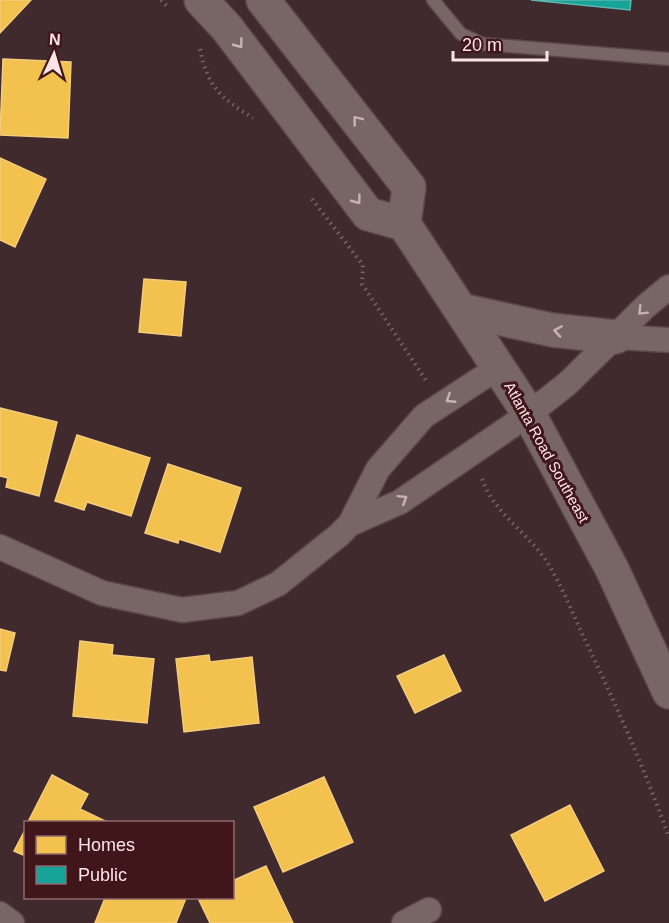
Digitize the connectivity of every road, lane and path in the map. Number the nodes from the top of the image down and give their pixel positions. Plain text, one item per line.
1 (201, 0) edge
2 (433, 0) edge
3 (268, 3) edge
4 (669, 59) edge
5 (404, 224) junction
6 (669, 287) edge
7 (461, 310) junction
8 (616, 337) junction
9 (669, 340) edge
10 (499, 367) junction
11 (529, 414) junction
12 (350, 524) junction
13 (0, 547) edge
14 (669, 692) edge
15 (429, 910) dead end
16 (0, 914) edge
17 (12, 923) edge
18 (404, 923) edge

1 -> 5 main road
2 - 4 lane
5 -> 3 main road
5 - 7 main road, Atlanta Road Southeast
6 -> 8 street
8 -> 7 main road
7 - 10 main road, Atlanta Road Southeast
8 - 9 street
8 - 11 street
10 - 11 main road, Atlanta Road Southeast
10 -> 12 street
12 -> 11 street
11 - 14 main road, Atlanta Road Southeast
12 - 13 street
15 - 18 street
16 - 17 street

